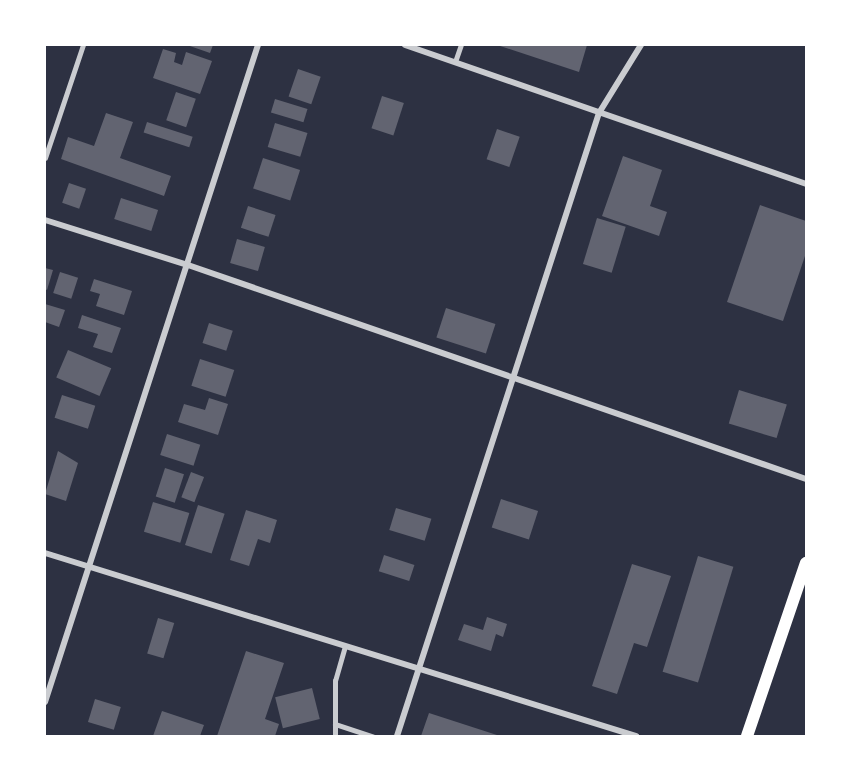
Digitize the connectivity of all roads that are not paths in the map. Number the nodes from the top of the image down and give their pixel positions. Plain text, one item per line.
1 (83, 45) edge
2 (258, 45) edge
3 (405, 45) edge
4 (461, 45) edge
5 (641, 45) edge
6 (455, 62) junction
7 (599, 113) junction
8 (45, 159) edge
9 (806, 184) edge
10 (45, 220) edge
11 (188, 264) junction
12 (512, 379) junction
13 (806, 479) edge
14 (45, 553) edge
15 (806, 563) edge
16 (91, 568) junction
17 (345, 646) junction
18 (420, 669) junction
19 (45, 702) edge
20 (335, 724) junction
21 (335, 736) edge
22 (373, 736) edge
23 (397, 736) edge
24 (636, 736) edge
25 (747, 736) edge

1 - 8 lane
2 - 11 street
3 - 6 street
4 - 6 lane
5 - 7 street
6 - 7 street
7 - 9 street
7 - 12 street
10 - 11 street
11 - 12 street
11 - 16 street
12 - 13 street
12 - 18 street
14 - 16 street
15 - 25 main road
16 - 17 street
16 - 19 street
17 - 18 street
17 - 20 lane
18 - 23 street
18 - 24 street
20 - 21 lane
20 - 22 lane

